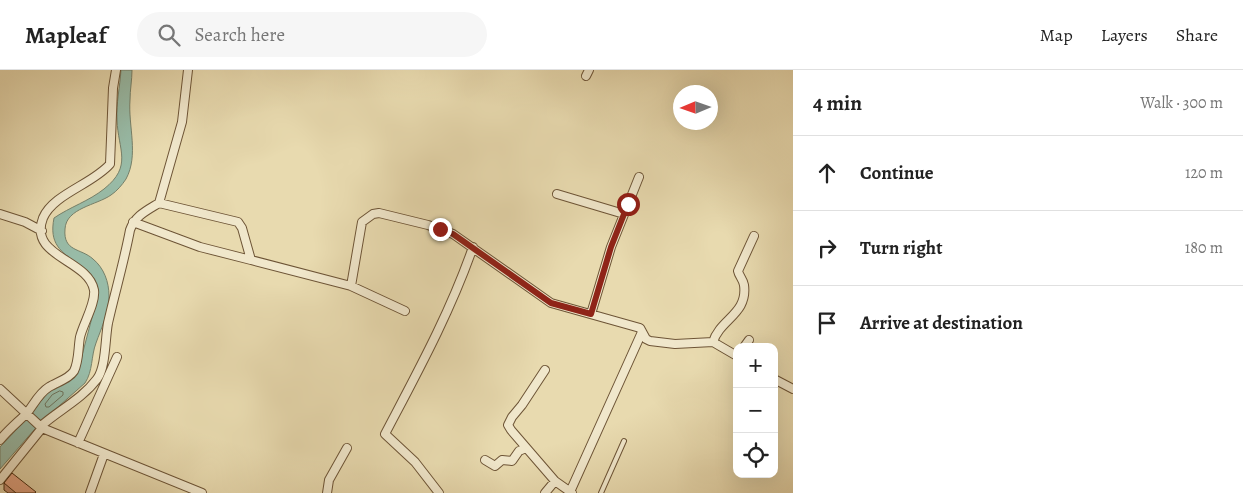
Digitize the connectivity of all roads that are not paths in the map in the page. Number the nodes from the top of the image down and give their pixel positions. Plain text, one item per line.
1 (116, 70) edge
2 (188, 70) edge
3 (638, 176) dead end
4 (557, 194) dead end
5 (159, 203) junction
6 (0, 214) edge
7 (624, 214) junction
8 (133, 222) junction
9 (42, 231) junction
10 (754, 236) dead end
11 (473, 247) junction
12 (251, 260) junction
13 (351, 286) junction
14 (405, 310) dead end
15 (591, 314) junction
16 (642, 332) junction
17 (713, 342) junction
18 (733, 354) edge
19 (117, 357) dead end
20 (545, 370) dead end
21 (778, 381) edge
22 (0, 389) edge
23 (793, 389) edge
24 (27, 414) junction
25 (42, 427) junction
26 (0, 440) edge
27 (624, 441) dead end
28 (78, 443) junction
29 (347, 448) dead end
30 (526, 448) junction
31 (104, 454) junction
32 (485, 460) dead end
33 (0, 480) edge
34 (555, 481) junction
35 (90, 493) edge
36 (202, 493) edge
37 (328, 493) edge
38 (439, 493) edge
39 (545, 493) edge
40 (571, 493) edge
41 (601, 493) edge

1 - 9 street
2 - 5 street
3 - 7 street
4 - 7 street
5 - 8 street
5 - 12 street
6 - 9 street
7 - 15 street
8 - 12 street
8 - 25 street
9 - 24 street
10 - 17 street
11 - 13 street
11 - 15 street
11 - 38 street
12 - 13 street
13 - 14 street
15 - 16 street
16 - 17 street
16 - 40 street
17 - 18 street
19 - 28 street
20 - 30 street
21 - 23 street
22 - 24 street
24 - 25 street
24 - 26 street
25 - 28 street
25 - 33 street
27 - 41 lane
28 - 31 street
29 - 37 street
30 - 32 street
30 - 34 street
31 - 35 street
31 - 36 street
34 - 39 street
34 - 40 street

